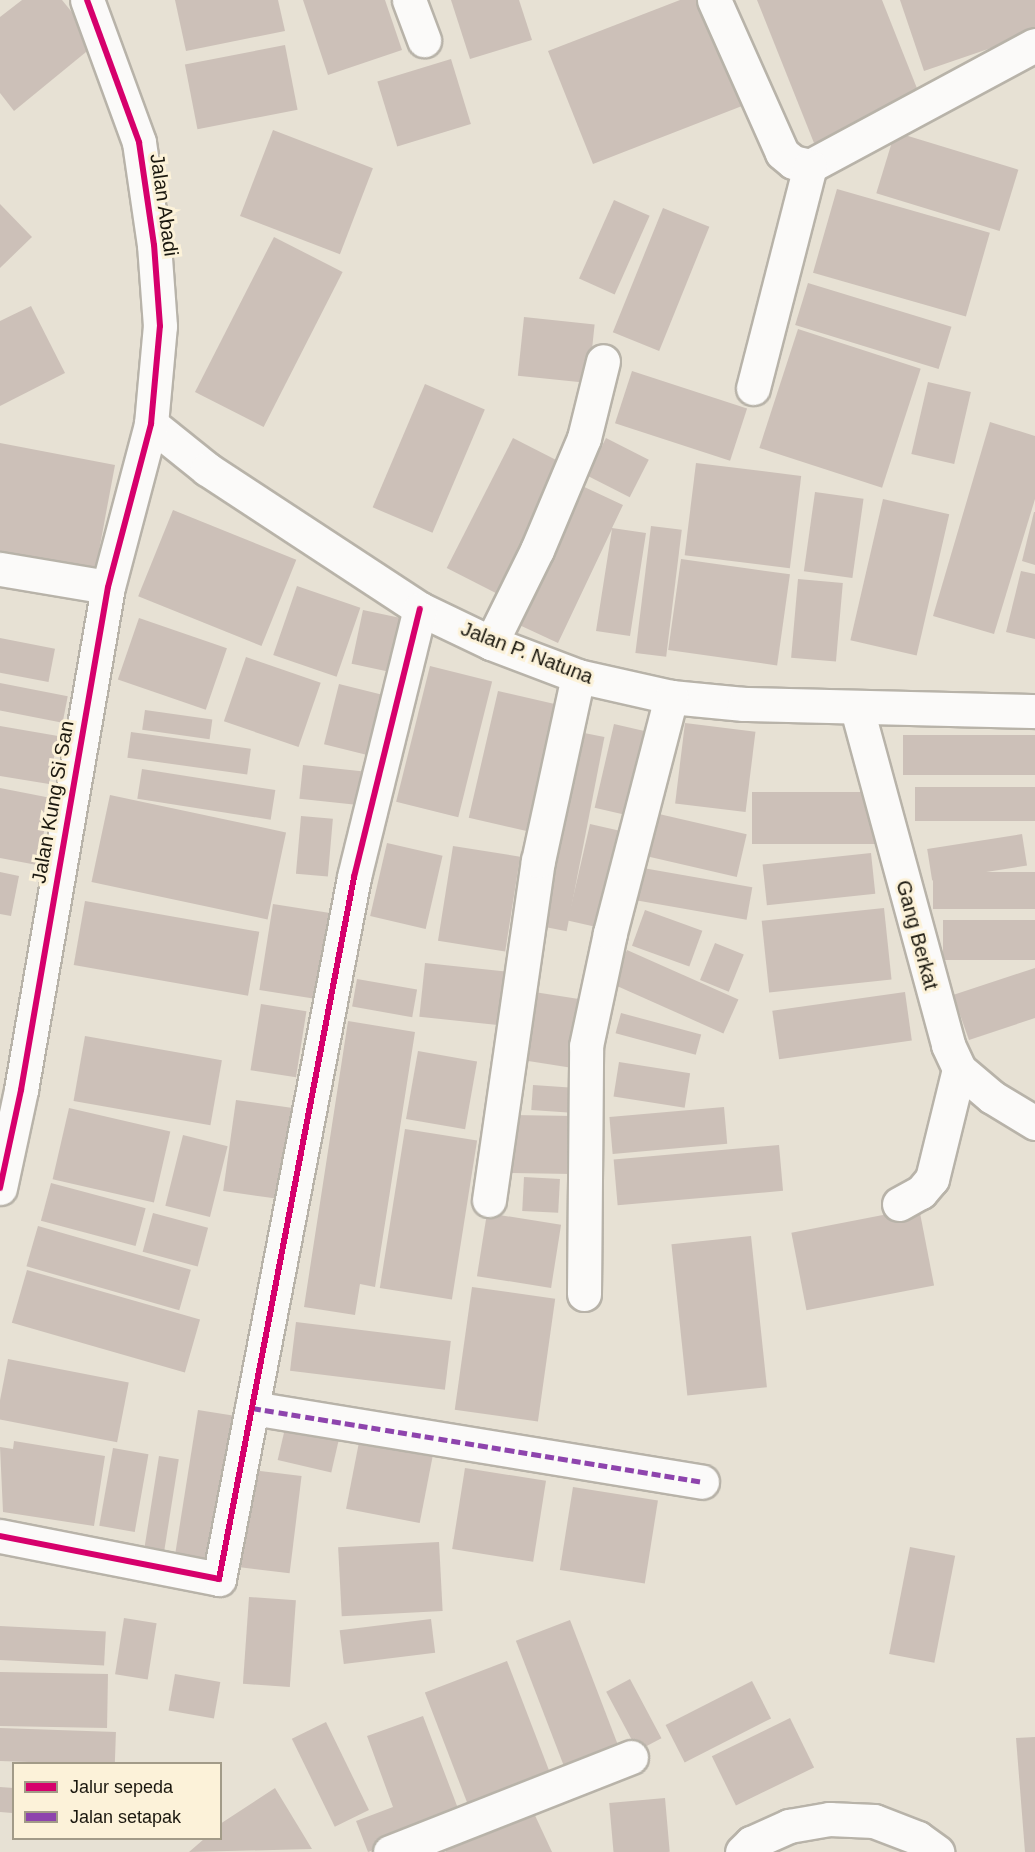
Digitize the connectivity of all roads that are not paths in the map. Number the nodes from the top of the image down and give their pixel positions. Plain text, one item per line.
1 (87, 0) edge
2 (409, 0) edge
3 (714, 0) edge
4 (424, 40) dead end
5 (1035, 45) edge
6 (810, 166) junction
7 (603, 361) dead end
8 (753, 388) dead end
9 (151, 424) junction
10 (0, 569) edge
11 (108, 587) junction
12 (420, 609) junction
13 (491, 643) junction
14 (578, 676) junction
15 (671, 697) junction
16 (857, 709) junction
17 (1035, 711) edge
18 (959, 1069) junction
19 (1035, 1123) edge
20 (0, 1188) edge
21 (489, 1200) dead end
22 (899, 1204) dead end
23 (584, 1294) dead end
24 (252, 1408) junction
25 (702, 1482) dead end
26 (0, 1536) edge
27 (631, 1757) dead end
28 (390, 1852) edge
29 (742, 1852) edge
30 (937, 1852) edge

1 - 9 street, Jalan Abadi
2 - 4 street
3 - 6 street
5 - 6 street
6 - 8 street
7 - 13 street
9 - 11 street, Jalan Kung Si San
9 - 12 street, Jalan P. Natuna
10 - 11 street
11 - 20 street, Jalan Kung Si San
12 - 13 street, Jalan P. Natuna
12 - 24 street
13 - 14 street, Jalan P. Natuna
14 - 15 street, Jalan P. Natuna
14 - 21 street
15 - 16 street, Jalan P. Natuna
15 - 23 street
16 - 17 street, Jalan P. Natuna
16 - 18 street, Gang Berkat
18 - 19 street, Gang Berkat
18 - 22 street
24 - 25 street
24 - 26 street
27 - 28 street
29 - 30 street

